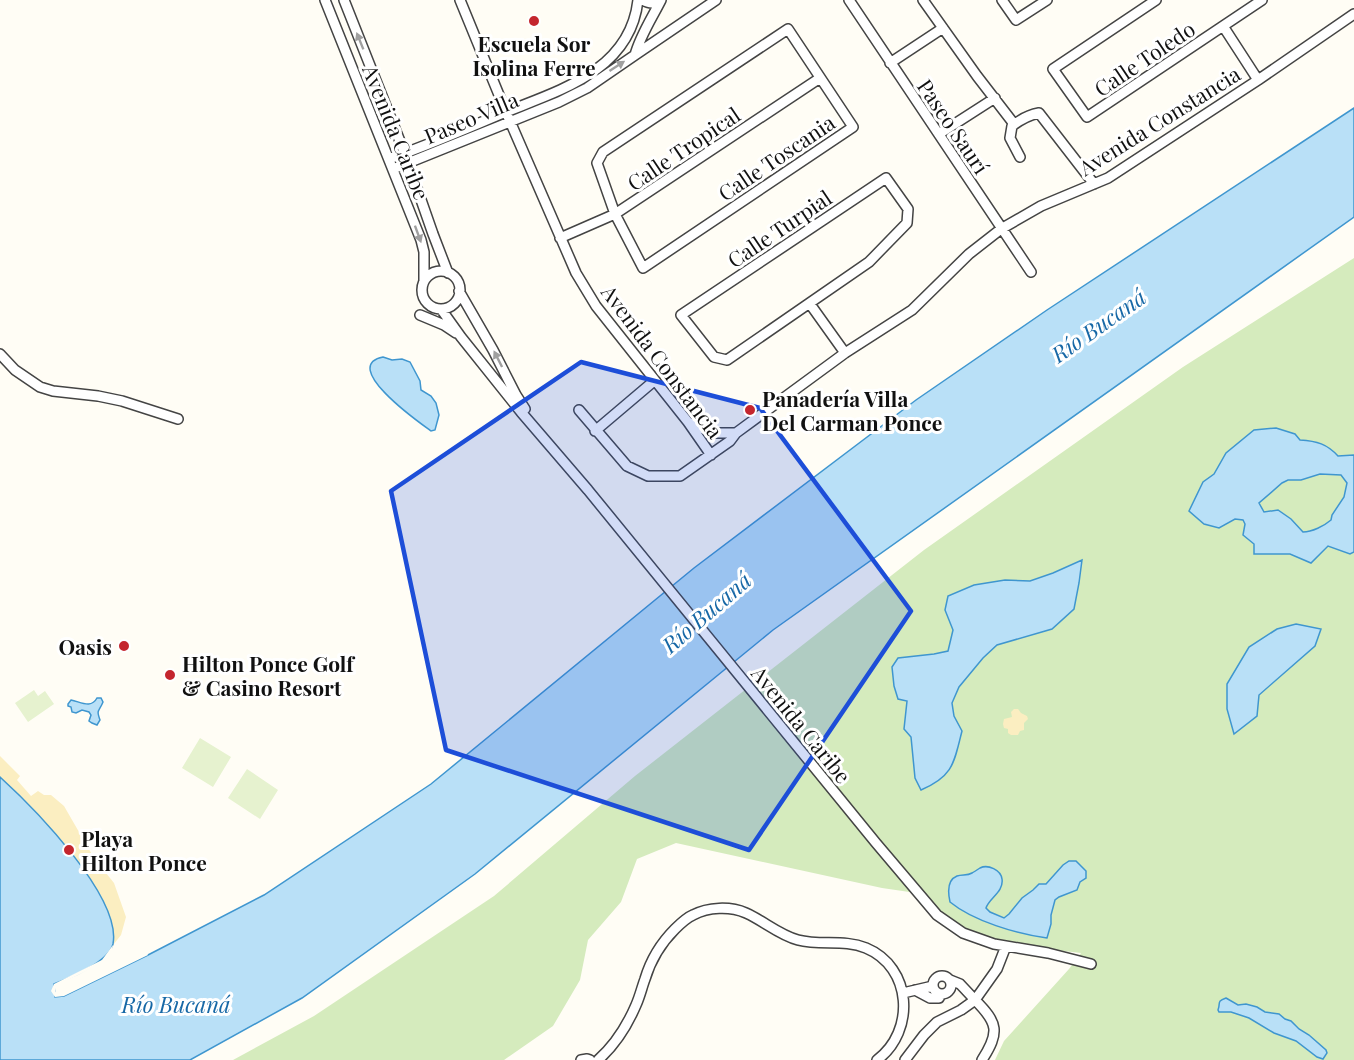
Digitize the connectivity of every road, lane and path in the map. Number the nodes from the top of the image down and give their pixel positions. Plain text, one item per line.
1 (325, 0) edge
2 (344, 0) edge
3 (460, 0) edge
4 (638, 0) edge
5 (643, 0) edge
6 (716, 0) edge
7 (849, 0) edge
8 (1002, 0) edge
9 (1047, 0) edge
10 (1156, 0) edge
11 (1262, 0) edge
12 (661, 1) edge
13 (924, 1) edge
14 (1354, 14) edge
15 (649, 25) junction
16 (1223, 27) junction
17 (943, 28) junction
18 (664, 35) junction
19 (635, 55) junction
20 (890, 63) junction
21 (820, 78) junction
22 (1258, 80) junction
23 (995, 98) junction
24 (508, 116) junction
25 (1014, 124) junction
26 (939, 134) junction
27 (1020, 157) dead end
28 (407, 158) junction
29 (391, 164) junction
30 (1094, 184) junction
31 (615, 214) junction
32 (1001, 229) junction
33 (560, 238) junction
34 (1030, 272) dead end
35 (448, 273) junction
36 (424, 281) junction
37 (459, 291) junction
38 (810, 304) junction
39 (441, 309) junction
40 (420, 315) dead end
41 (461, 337) junction
42 (845, 352) junction
43 (0, 354) edge
44 (654, 381) junction
45 (579, 410) dead end
46 (178, 419) dead end
47 (688, 422) junction
48 (536, 429) junction
49 (596, 431) junction
50 (736, 433) junction
51 (711, 455) junction
52 (1006, 946) junction
53 (1091, 964) dead end
54 (950, 980) junction
55 (933, 986) junction
56 (915, 990) junction
57 (903, 993) junction
58 (941, 994) junction
59 (975, 1000) junction
60 (581, 1060) edge
61 (590, 1060) edge
62 (598, 1060) edge
63 (877, 1060) edge
64 (905, 1060) edge
65 (982, 1060) edge

1 - 29 street, Avenida Caribe
28 -> 2 street, Avenida Caribe
3 - 24 street, Avenida Constancia
4 - 24 street, Paseo Villa
5 - 12 street
6 - 18 street, Paseo Villa
7 - 20 street, Paseo Saurí
8 - 9 street
10 - 16 street, Calle Toledo
11 - 16 street, Calle Toledo
12 - 15 street
13 - 17 street
14 - 22 street, Avenida Constancia
15 - 18 street
15 - 19 street
16 - 22 street, Calle Toledo
17 - 20 street
17 - 23 street
18 - 19 street, Paseo Villa
24 -> 19 street, Paseo Villa
20 - 26 street, Paseo Saurí
21 - 31 street, Calle Tropical
21 - 31 street, Calle Toscania
21 - 31 street, Calle Toscania
22 - 30 street, Avenida Constancia
23 - 25 street
23 - 26 street
24 - 28 street, Paseo Villa
24 - 33 street, Avenida Constancia
25 - 27 street
25 - 30 street
26 - 32 street, Paseo Saurí
28 - 29 street, Paseo Villa
28 - 35 street, Avenida Caribe
29 -> 36 street, Avenida Caribe
30 - 32 street, Avenida Constancia
31 - 33 street, Calle Tropical
32 - 34 street, Paseo Saurí
32 - 42 street, Avenida Constancia
33 - 44 street, Avenida Constancia
35 - 36 street
35 - 37 street
36 - 39 street
37 - 39 street
48 -> 37 street, Avenida Caribe
38 - 38 street, Calle Turpial
38 - 42 street
39 - 41 street, Avenida Caribe
40 - 41 street
41 - 48 street, Avenida Caribe
42 - 50 street, Avenida Constancia
43 - 46 street
44 - 47 street, Avenida Constancia
44 - 49 street
45 - 49 street
47 - 50 street
47 - 51 street, Avenida Constancia
48 - 52 street, Avenida Caribe
49 - 51 street
50 - 51 street, Avenida Constancia
52 - 53 street, Avenida Caribe
52 - 59 street
54 - 55 street
54 - 58 street
54 - 59 street
55 - 56 street
55 - 58 street
56 - 57 street
56 - 58 street
57 - 62 street
57 - 63 street
59 - 64 street
59 - 65 street
60 - 61 street

